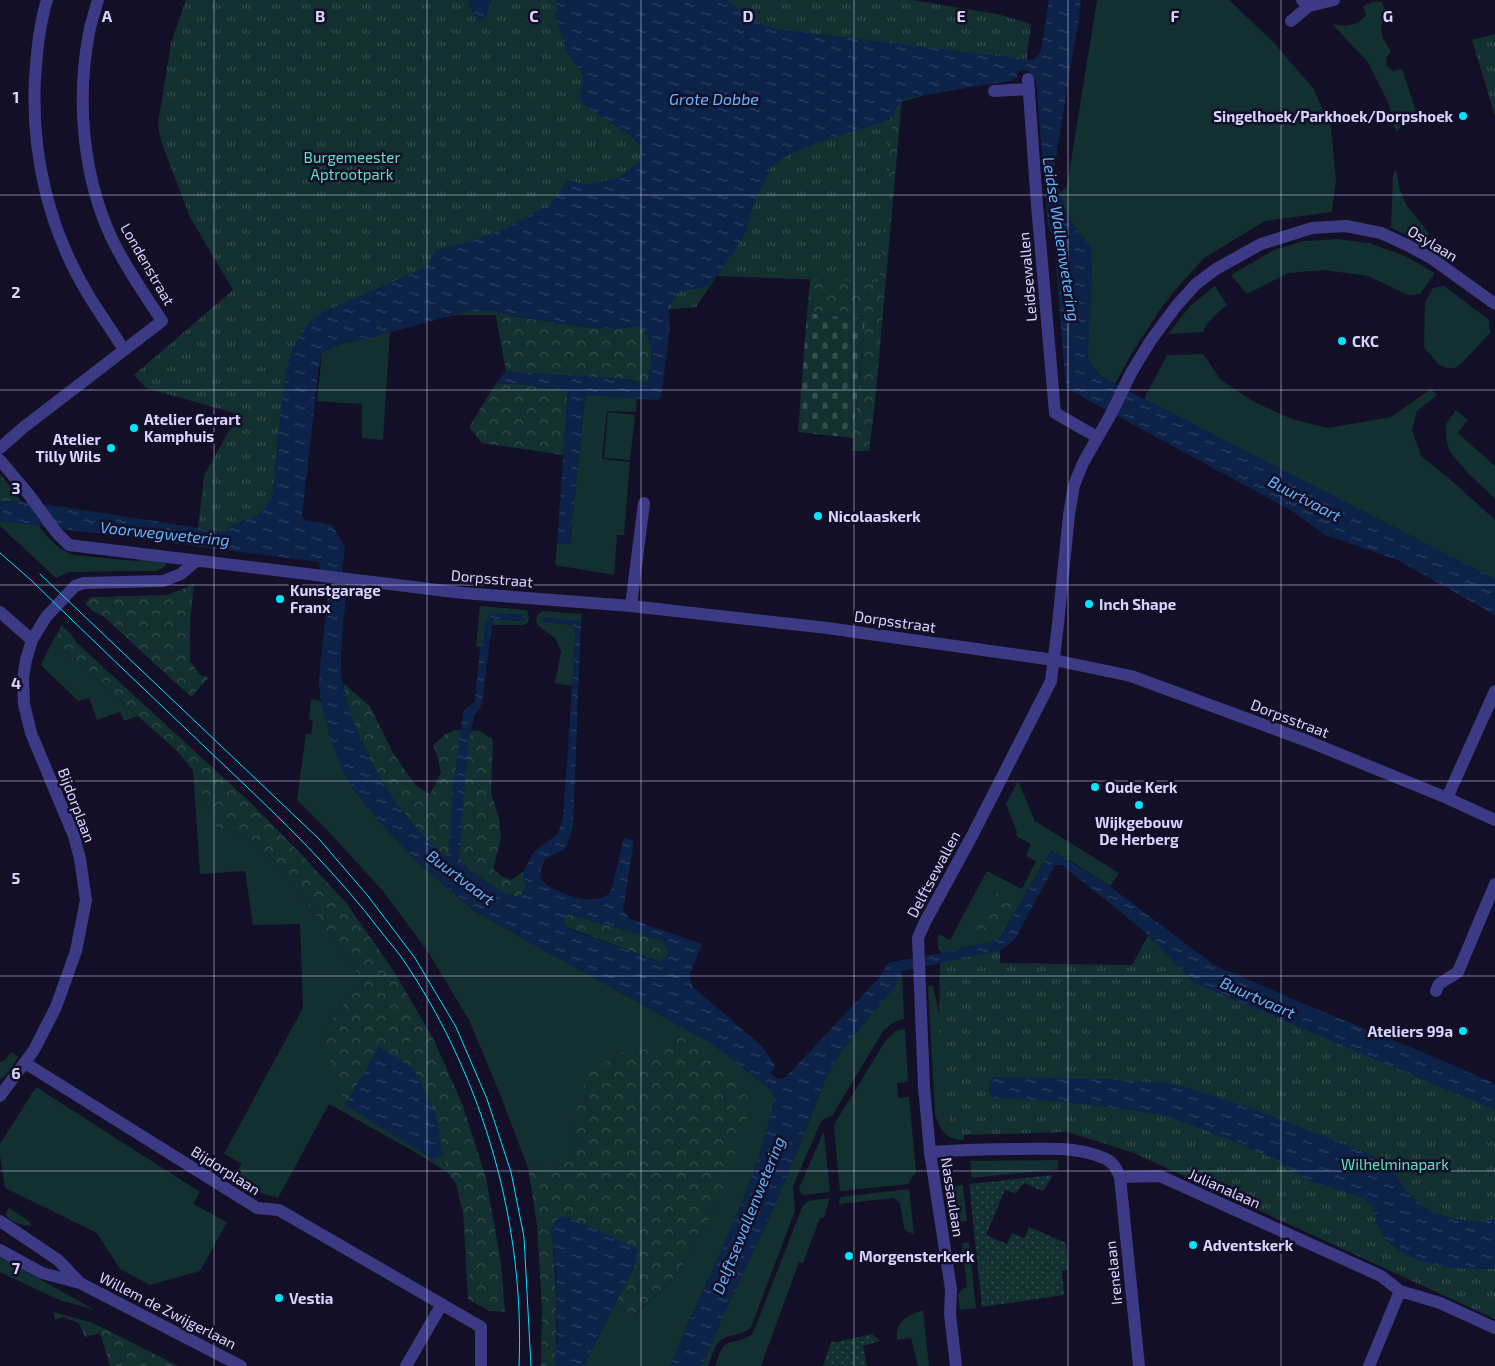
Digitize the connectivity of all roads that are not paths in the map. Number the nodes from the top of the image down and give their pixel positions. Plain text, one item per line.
1 (47, 0) edge
2 (98, 0) edge
3 (1334, 0) edge
4 (1305, 3) edge
5 (1291, 21) dead end
6 (994, 91) dead end
7 (1495, 304) edge
8 (124, 350) junction
9 (1097, 437) junction
10 (0, 448) edge
11 (0, 460) edge
12 (644, 503) dead end
13 (196, 561) junction
14 (631, 606) junction
15 (0, 612) edge
16 (32, 640) junction
17 (1054, 660) junction
18 (1495, 691) edge
19 (1447, 798) junction
20 (1495, 820) edge
21 (1495, 884) edge
22 (1436, 991) dead end
23 (25, 1063) junction
24 (0, 1096) edge
25 (930, 1152) junction
26 (1120, 1177) junction
27 (0, 1221) edge
28 (0, 1250) edge
29 (80, 1283) junction
30 (1400, 1291) junction
31 (442, 1304) junction
32 (1495, 1328) edge
33 (241, 1366) edge
34 (406, 1366) edge
35 (481, 1366) edge
36 (956, 1366) edge
37 (1139, 1366) edge
38 (1369, 1366) edge

1 - 8 street
2 - 8 street, Londenstraat
3 - 4 street
4 - 5 street
6 - 9 street, Leidsewallen
7 - 9 street, Osylaan
8 - 10 street, Londenstraat
9 - 17 street
11 - 13 street, Dorpsstraat
12 - 14 street
13 - 14 street, Dorpsstraat
13 - 16 street, Bijdorplaan
14 - 17 street, Dorpsstraat
15 - 16 street
16 - 23 street, Bijdorplaan
17 - 19 street, Dorpsstraat
17 - 25 street, Delftsewallen
18 - 19 street
19 - 20 street, Dorpsstraat
21 - 22 street
23 - 24 street, Bijdorplaan
23 - 31 street, Bijdorplaan
25 - 26 street
25 - 36 street, Nassaulaan
26 - 30 street, Julianalaan
26 - 37 street, Irenelaan
27 - 29 street, Willem de Zwijgerlaan
28 - 29 street, Willem de Zwijgerlaan
29 - 33 street, Willem de Zwijgerlaan
30 - 32 street, Julianalaan
30 - 38 street
31 - 34 street
31 - 35 street, Bijdorplaan

